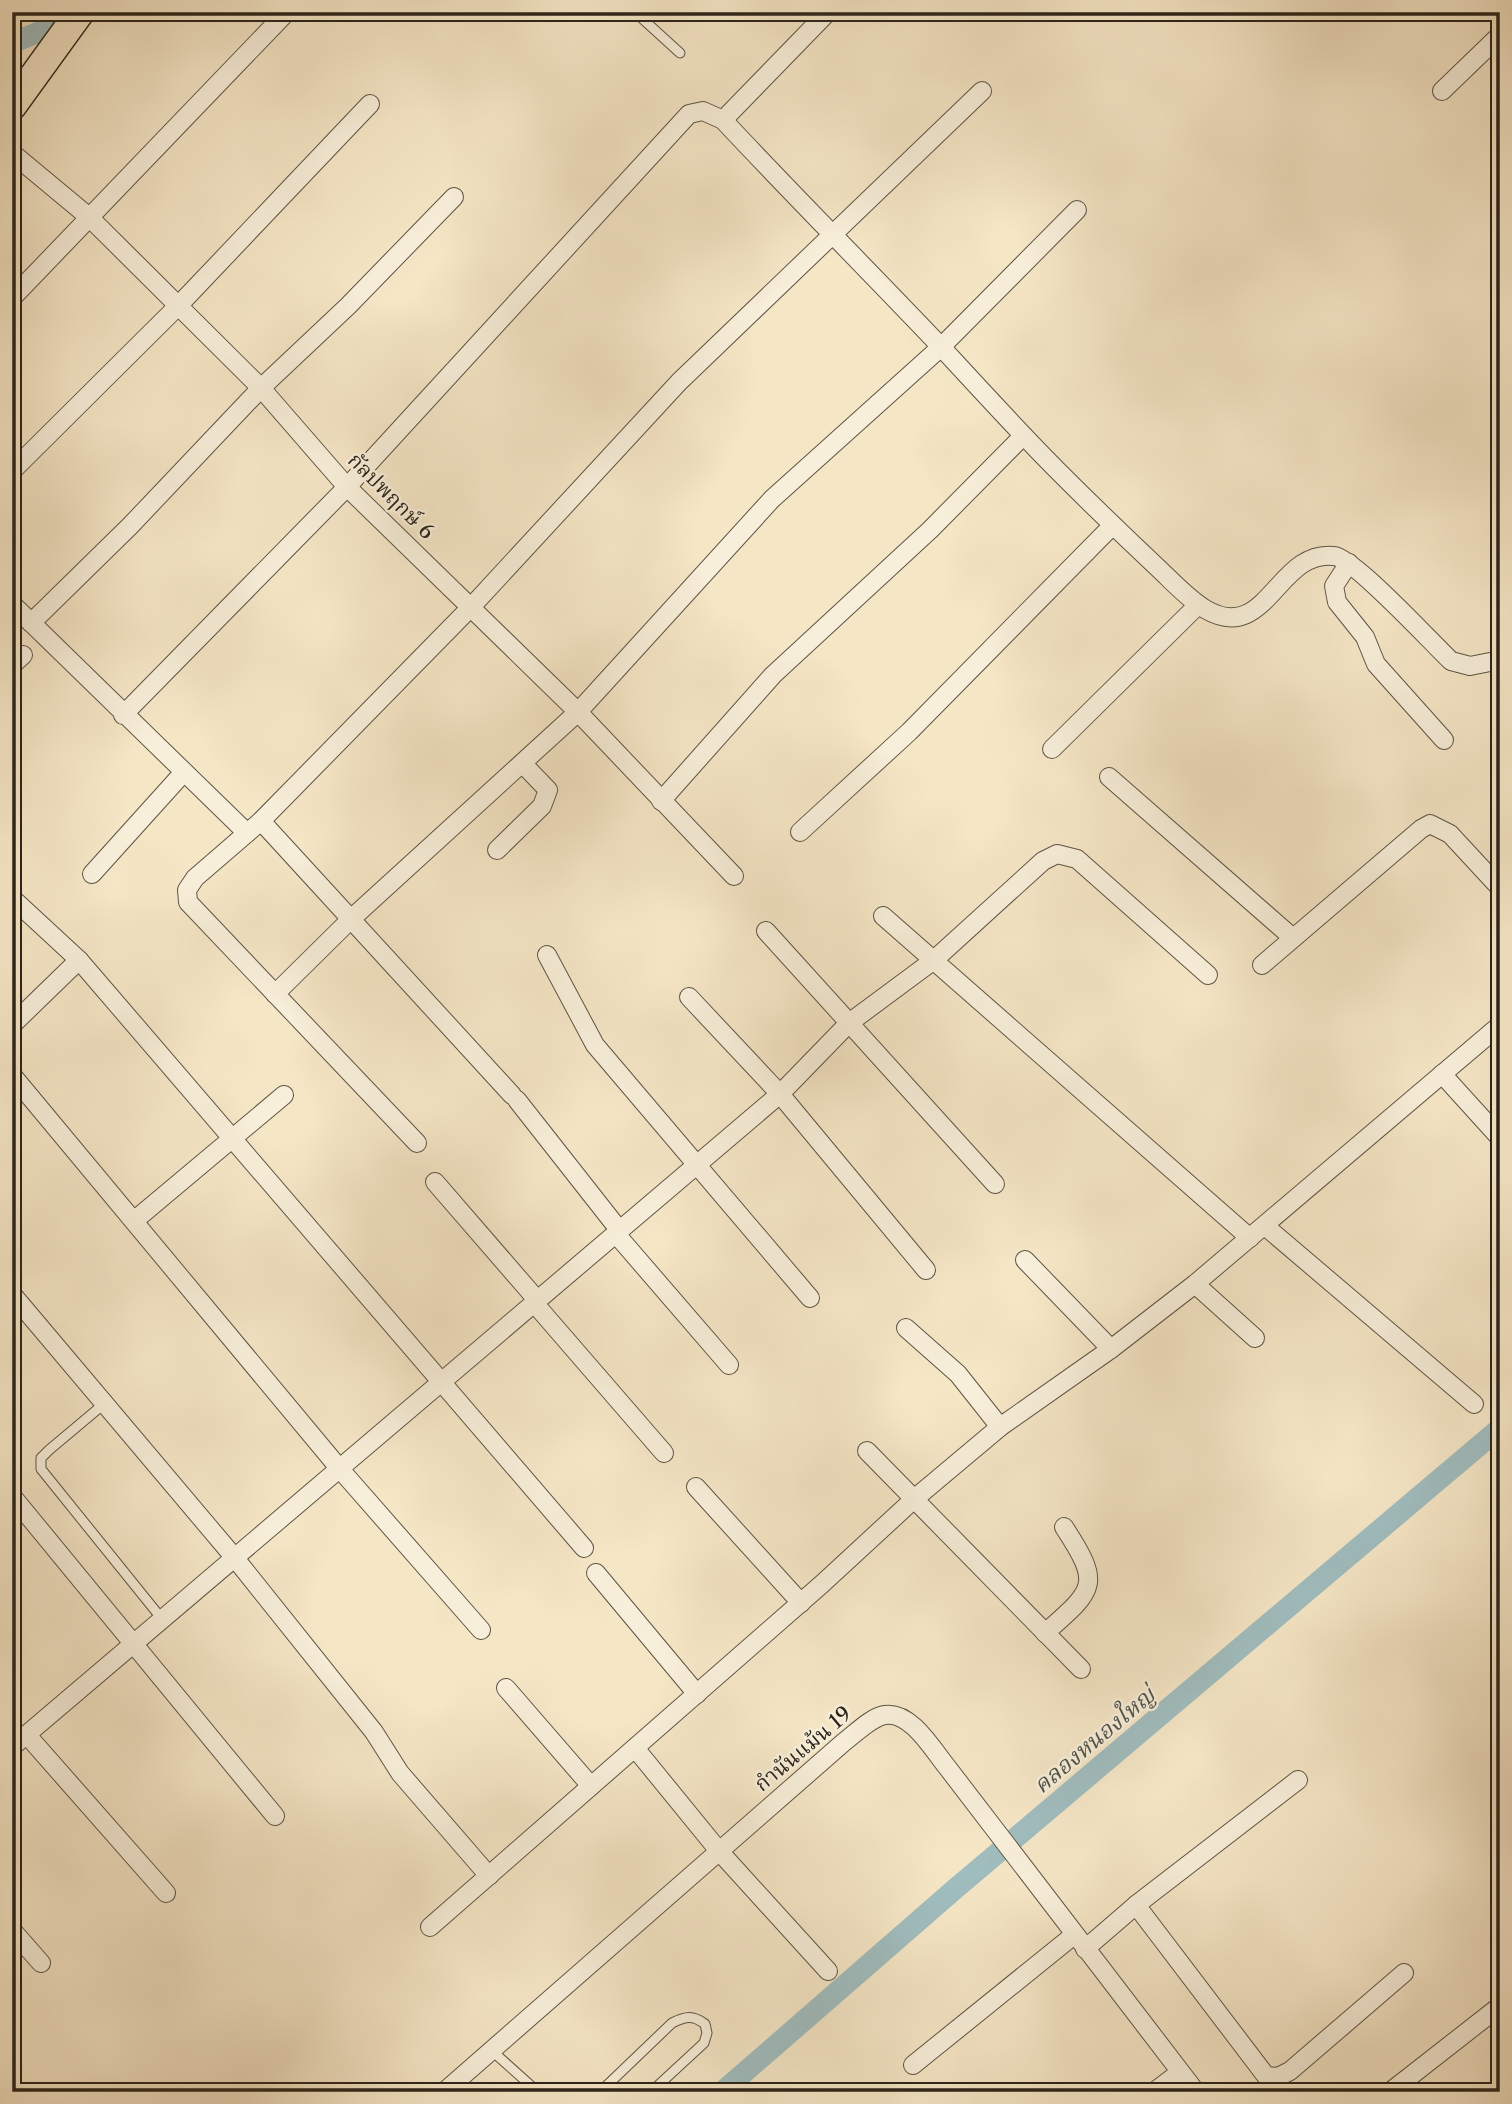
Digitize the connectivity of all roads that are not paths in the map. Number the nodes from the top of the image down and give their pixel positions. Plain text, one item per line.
1 (80, 12) edge
2 (635, 12) edge
3 (828, 12) edge
4 (283, 16) dead end
5 (1500, 34) edge
6 (680, 53) dead end
7 (982, 91) dead end
8 (1442, 91) dead end
9 (370, 104) dead end
10 (12, 106) edge
11 (723, 120) junction
12 (12, 153) edge
13 (454, 197) dead end
14 (1077, 210) dead end
15 (89, 217) junction
16 (831, 235) junction
17 (12, 298) edge
18 (178, 306) junction
19 (941, 347) junction
20 (261, 388) junction
21 (1023, 436) junction
22 (12, 471) edge
23 (347, 487) junction
24 (1112, 526) junction
25 (1349, 564) junction
26 (12, 604) edge
27 (1198, 605) junction
28 (472, 606) junction
29 (32, 623) junction
30 (1500, 660) edge
31 (578, 712) junction
32 (123, 715) junction
33 (1444, 740) dead end
34 (1052, 749) dead end
35 (523, 764) junction
36 (184, 772) junction
37 (1109, 777) dead end
38 (661, 801) junction
39 (254, 827) junction
40 (800, 832) dead end
41 (497, 850) dead end
42 (92, 874) dead end
43 (734, 876) dead end
44 (1500, 888) edge
45 (12, 898) edge
46 (883, 916) dead end
47 (351, 919) junction
48 (766, 931) dead end
49 (1293, 938) junction
50 (547, 955) dead end
51 (79, 960) junction
52 (934, 960) junction
53 (1262, 965) dead end
54 (1208, 975) dead end
55 (275, 994) junction
56 (690, 997) dead end
57 (849, 1023) junction
58 (12, 1025) edge
59 (1500, 1025) edge
60 (1442, 1074) junction
61 (12, 1075) edge
62 (780, 1094) junction
63 (284, 1096) dead end
64 (1500, 1138) edge
65 (234, 1140) junction
66 (417, 1143) dead end
67 (697, 1165) junction
68 (435, 1182) dead end
69 (995, 1184) dead end
70 (135, 1220) junction
71 (1265, 1226) junction
72 (618, 1233) junction
73 (1250, 1238) junction
74 (1025, 1260) dead end
75 (926, 1269) dead end
76 (1195, 1284) junction
77 (12, 1294) edge
78 (810, 1298) dead end
79 (536, 1303) junction
80 (906, 1328) dead end
81 (1255, 1338) dead end
82 (1111, 1349) junction
83 (729, 1365) dead end
84 (444, 1382) junction
85 (105, 1403) junction
86 (1474, 1404) dead end
87 (1000, 1427) junction
88 (867, 1451) dead end
89 (664, 1452) dead end
90 (339, 1468) junction
91 (696, 1487) dead end
92 (12, 1496) edge
93 (913, 1500) junction
94 (1064, 1527) dead end
95 (584, 1548) dead end
96 (234, 1557) junction
97 (596, 1573) dead end
98 (801, 1603) junction
99 (163, 1619) junction
100 (481, 1630) dead end
101 (1045, 1633) junction
102 (132, 1644) junction
103 (1081, 1669) dead end
104 (506, 1688) dead end
105 (697, 1693) junction
106 (27, 1735) junction
107 (12, 1747) edge
108 (635, 1748) junction
109 (1298, 1780) dead end
110 (591, 1786) junction
111 (275, 1816) dead end
112 (719, 1851) junction
113 (489, 1876) junction
114 (166, 1893) dead end
115 (1136, 1905) junction
116 (430, 1927) dead end
117 (12, 1930) edge
118 (1080, 1942) junction
119 (41, 1963) dead end
120 (828, 1971) dead end
121 (1404, 1973) dead end
122 (1500, 2006) edge
123 (491, 2050) junction
124 (912, 2065) dead end
125 (1179, 2073) junction
126 (444, 2092) edge
127 (538, 2092) edge
128 (600, 2092) edge
129 (652, 2092) edge
130 (1154, 2092) edge
131 (1196, 2092) edge
132 (1390, 2092) edge

1 - 10 main road
2 - 6 lane
3 - 11 street
4 - 15 street
5 - 8 street
7 - 16 street
9 - 18 street
11 - 16 street
11 - 23 street
12 - 15 street, กัลปพฤกษ์ 6
13 - 20 street
14 - 19 street
15 - 17 street
15 - 18 street, กัลปพฤกษ์ 6
16 - 19 street
16 - 28 street
18 - 20 street, กัลปพฤกษ์ 6
18 - 22 street
19 - 21 street
19 - 31 street
20 - 23 street, กัลปพฤกษ์ 6
20 - 29 street
21 - 24 street
21 - 38 street
23 - 28 street, กัลปพฤกษ์ 6
23 - 32 street
24 - 27 street
24 - 40 street
25 - 27 street
25 - 30 street
25 - 33 street
26 - 29 street
27 - 34 street
28 - 31 street, กัลปพฤกษ์ 6
28 - 39 street
29 - 32 street
31 - 35 street
31 - 38 street, กัลปพฤกษ์ 6
32 - 36 street
35 - 41 street
35 - 47 street
36 - 39 street
36 - 42 street
37 - 49 street
38 - 43 street, กัลปพฤกษ์ 6
39 - 47 street
39 - 55 street
44 - 49 street
45 - 51 street
46 - 52 street
47 - 55 street
47 - 72 street
48 - 57 street
49 - 53 street
50 - 67 street
51 - 58 street
51 - 65 street
52 - 54 street
52 - 57 street
52 - 73 street
55 - 66 street
56 - 62 street
57 - 62 street
57 - 69 street
59 - 60 street
60 - 64 street
60 - 71 street
61 - 70 street
62 - 67 street
62 - 75 street
63 - 65 street
65 - 70 street
65 - 84 street
67 - 72 street
67 - 78 street
68 - 79 street
70 - 90 street
71 - 73 street
71 - 86 street
72 - 79 street
72 - 83 street
73 - 76 street
74 - 82 street
76 - 81 street
76 - 82 street
77 - 85 street
79 - 84 street
79 - 89 street
80 - 87 street
82 - 87 street
84 - 90 street
84 - 95 street
85 - 96 street
85 - 99 lane
87 - 93 street
88 - 93 street
90 - 96 street
90 - 100 street
91 - 98 street
92 - 102 street
93 - 98 street
93 - 101 street
94 - 101 street
96 - 99 street
96 - 113 street
97 - 105 street
98 - 105 street
99 - 102 street
101 - 103 street
102 - 106 street
102 - 111 street
104 - 110 street
105 - 108 street
106 - 107 street
106 - 114 street
108 - 110 street
108 - 112 street
109 - 115 street
110 - 113 street
112 - 118 street, กำนันแม้น 19
112 - 120 street
112 - 123 street, กำนันแม้น 19
113 - 116 street
115 - 118 street
115 - 121 street
117 - 119 street
118 - 124 street
118 - 125 street, กำนันแม้น 19
122 - 132 street
123 - 126 street, กำนันแม้น 19
123 - 127 lane
125 - 130 street
125 - 131 street, กำนันแม้น 19
128 - 129 lane

